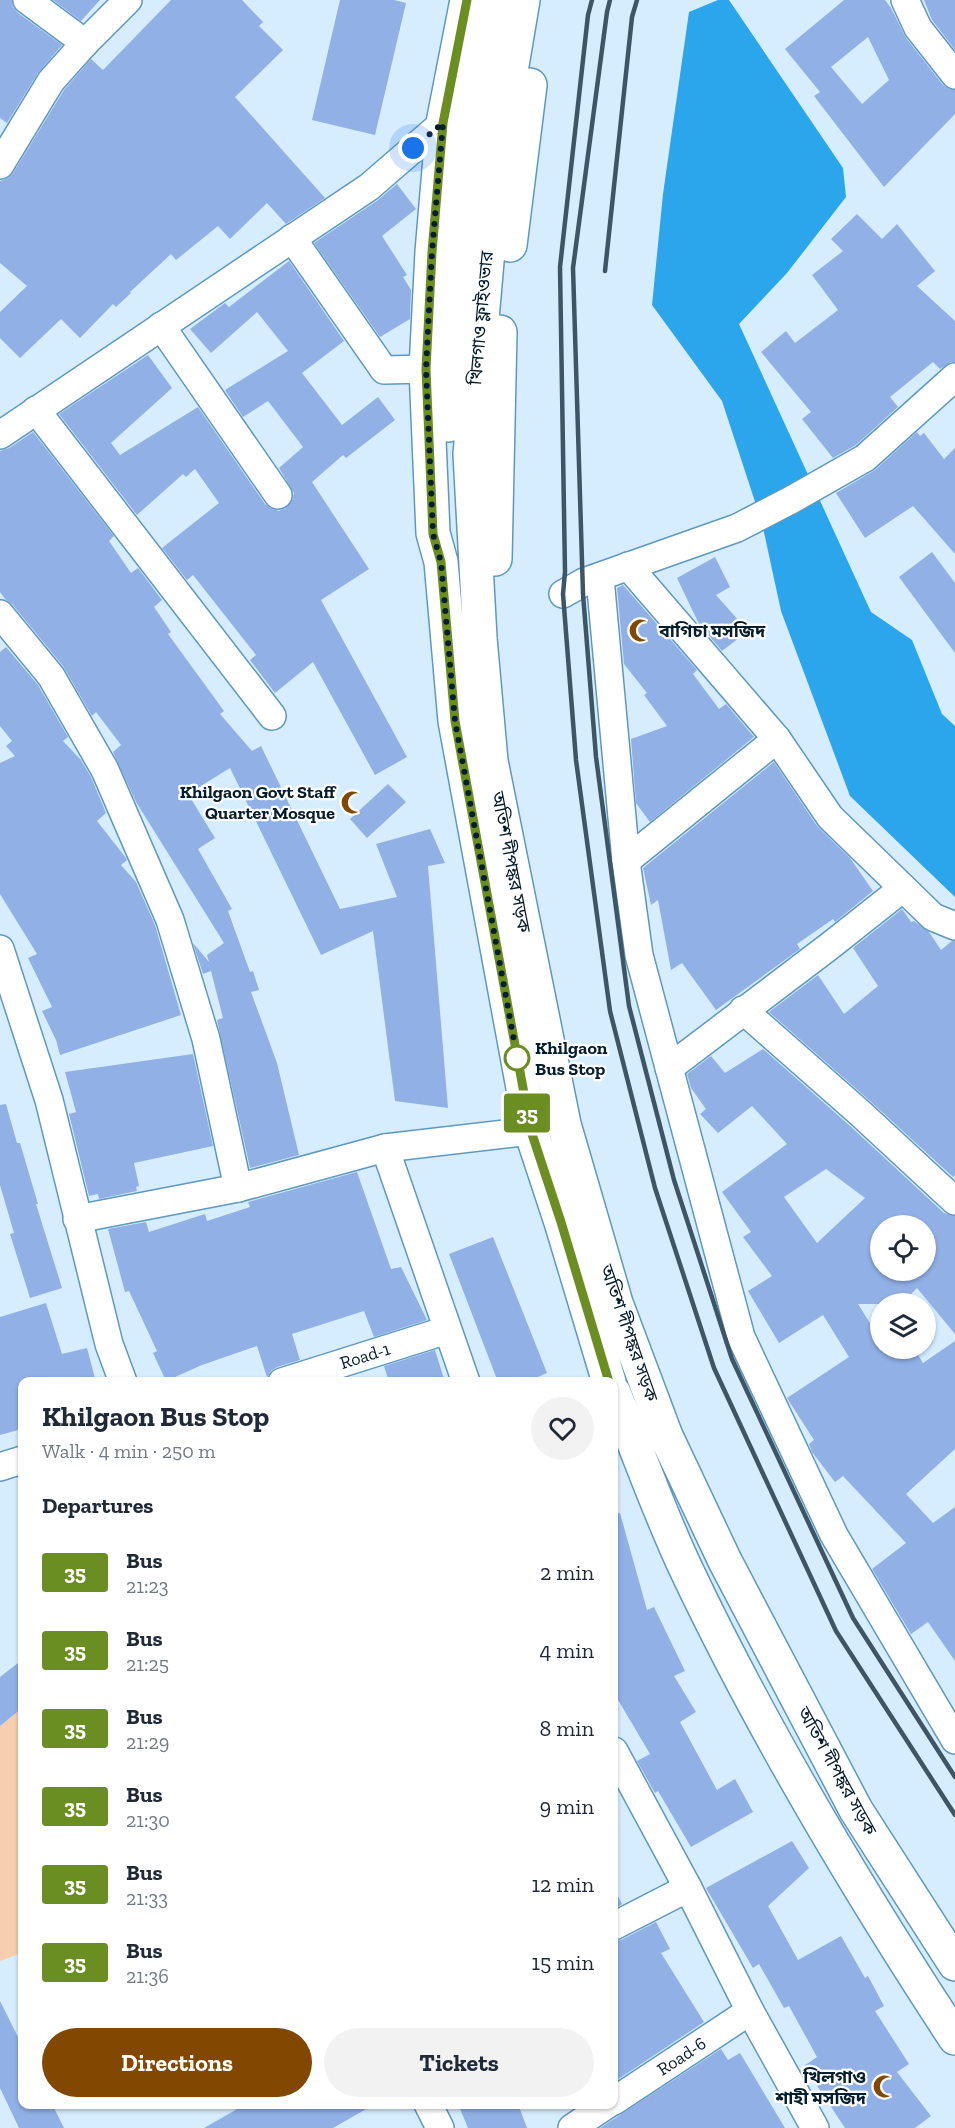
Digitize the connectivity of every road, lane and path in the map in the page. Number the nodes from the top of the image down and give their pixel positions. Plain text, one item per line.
1 (27, 0) edge
2 (128, 0) edge
3 (467, 0) edge
4 (496, 0) edge
5 (523, 0) edge
6 (544, 0) edge
7 (905, 0) edge
8 (85, 43) junction
9 (955, 75) edge
10 (443, 123) junction
11 (4, 149) edge
12 (292, 238) junction
13 (161, 326) junction
14 (426, 369) junction
15 (955, 377) edge
16 (36, 410) junction
17 (0, 435) edge
18 (278, 495) dead end
19 (441, 562) junction
20 (628, 566) junction
21 (600, 578) junction
22 (563, 594) dead end
23 (0, 614) edge
24 (480, 638) joint
25 (272, 716) dead end
26 (777, 739) junction
27 (491, 760) junction
28 (626, 861) junction
29 (903, 888) junction
30 (955, 926) edge
31 (0, 949) edge
32 (743, 1010) junction
33 (669, 1068) junction
34 (564, 1124) junction
35 (531, 1131) junction
36 (385, 1148) junction
37 (238, 1188) junction
38 (955, 1201) edge
39 (77, 1219) junction
40 (447, 1330) junction
41 (121, 1377) edge
42 (298, 1377) edge
43 (464, 1377) edge
44 (608, 1377) edge
45 (618, 1403) edge
46 (18, 1461) edge
47 (0, 1467) edge
48 (955, 1740) edge
49 (618, 1760) edge
50 (687, 1888) junction
51 (618, 1924) edge
52 (955, 1964) edge
53 (750, 2011) junction
54 (955, 2038) edge
55 (618, 2098) edge
56 (430, 2109) edge
57 (600, 2109) edge
58 (440, 2128) edge
59 (572, 2128) edge
60 (815, 2128) edge

1 - 8 street
2 - 8 street
3 - 10 main road, অতিশ দীপঙ্কর সড়ক
4 - 19 main road, খিলগাও ফ্লাইওভার
5 - 24 main road, খিলগাও ফ্লাইওভার
6 - 27 main road
7 - 9 street
8 - 11 street
10 - 12 street
10 - 14 main road, অতিশ দীপঙ্কর সড়ক
12 - 13 street
12 - 14 street
13 - 16 street
13 - 18 street
14 - 19 main road, অতিশ দীপঙ্কর সড়ক
15 - 20 street
16 - 17 street
16 - 25 street
19 - 35 main road, অতিশ দীপঙ্কর সড়ক
20 - 21 street
20 - 26 street
21 - 22 street
21 - 28 street
23 - 37 street
24 - 27 main road, অতিশ দীপঙ্কর সড়ক
26 - 28 street
26 - 29 street
27 - 34 main road, অতিশ দীপঙ্কর সড়ক
28 - 33 street
29 - 30 street
29 - 32 street
31 - 39 street
32 - 33 street
32 - 38 street
33 - 48 street
34 - 35 main road
34 - 52 main road, অতিশ দীপঙ্কর সড়ক
35 - 36 street
35 - 44 main road, অতিশ দীপঙ্কর সড়ক
36 - 37 street
36 - 40 street
37 - 39 street
39 - 41 street
40 - 42 street, Road-1
40 - 43 street
45 - 54 main road, অতিশ দীপঙ্কর সড়ক
46 - 47 street
49 - 50 street
50 - 51 street
50 - 53 street
53 - 55 street, Road-6
53 - 60 street
56 - 58 street
57 - 59 street

